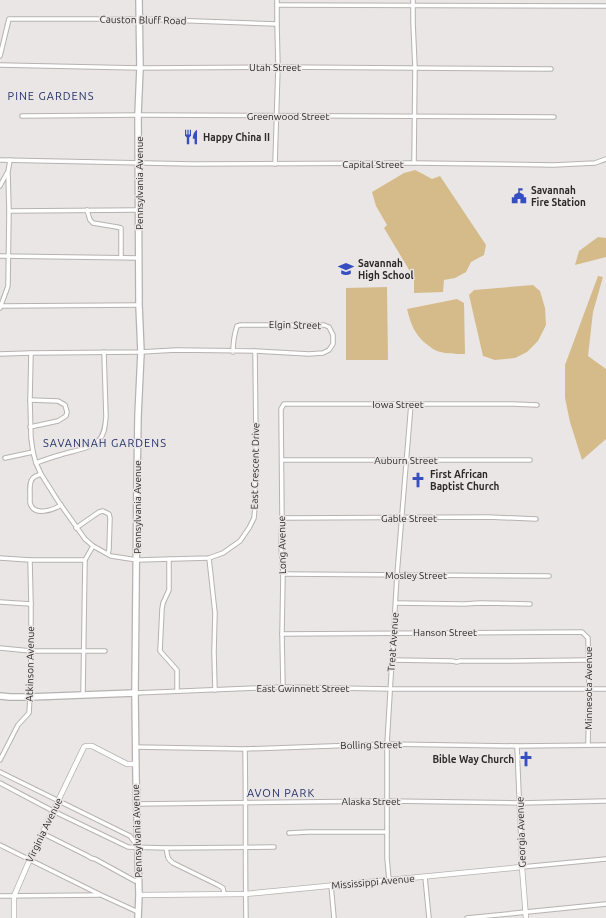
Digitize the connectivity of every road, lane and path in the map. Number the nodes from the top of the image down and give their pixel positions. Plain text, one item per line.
1 (139, 0) edge
2 (277, 0) edge
3 (413, 0) edge
4 (541, 0) edge
5 (277, 5) junction
6 (413, 6) junction
7 (541, 6) junction
8 (606, 6) edge
9 (140, 19) junction
10 (277, 24) junction
11 (0, 56) edge
12 (0, 65) edge
13 (278, 67) junction
14 (140, 68) junction
15 (415, 68) junction
16 (551, 69) dead end
17 (138, 115) junction
18 (22, 116) dead end
19 (277, 116) junction
20 (415, 117) junction
21 (554, 117) dead end
22 (606, 159) edge
23 (0, 160) edge
24 (10, 160) junction
25 (139, 163) junction
26 (275, 164) junction
27 (414, 164) junction
28 (8, 172) junction
29 (0, 186) edge
30 (87, 210) junction
31 (139, 210) junction
32 (9, 211) junction
33 (0, 256) edge
34 (9, 256) junction
35 (121, 257) junction
36 (139, 258) junction
37 (139, 305) junction
38 (0, 307) edge
39 (255, 351) junction
40 (104, 352) junction
41 (141, 352) junction
42 (233, 352) junction
43 (31, 353) junction
44 (0, 354) edge
45 (30, 400) junction
46 (284, 404) joint
47 (411, 404) junction
48 (537, 405) dead end
49 (30, 427) junction
50 (33, 452) junction
51 (5, 458) dead end
52 (282, 460) junction
53 (407, 460) junction
54 (530, 460) dead end
55 (36, 463) junction
56 (42, 474) junction
57 (61, 505) junction
58 (282, 518) junction
59 (402, 518) junction
60 (536, 519) dead end
61 (76, 528) junction
62 (93, 546) junction
63 (108, 553) junction
64 (0, 558) edge
65 (209, 558) junction
66 (170, 559) junction
67 (30, 560) junction
68 (85, 560) junction
69 (137, 560) junction
70 (283, 574) junction
71 (398, 575) junction
72 (550, 576) dead end
73 (0, 602) edge
74 (396, 603) junction
75 (31, 604) junction
76 (530, 604) dead end
77 (512, 632) joint
78 (394, 633) junction
79 (282, 634) junction
80 (0, 648) edge
81 (31, 651) junction
82 (83, 651) junction
83 (105, 651) dead end
84 (392, 660) junction
85 (588, 660) junction
86 (283, 687) junction
87 (589, 688) junction
88 (390, 689) junction
89 (606, 689) edge
90 (216, 690) junction
91 (178, 691) junction
92 (136, 693) junction
93 (83, 694) junction
94 (0, 696) edge
95 (30, 697) junction
96 (386, 744) junction
97 (588, 744) junction
98 (606, 745) edge
99 (517, 746) junction
100 (136, 747) junction
101 (245, 749) junction
102 (0, 760) edge
103 (136, 764) junction
104 (0, 772) edge
105 (0, 776) edge
106 (0, 783) edge
107 (58, 801) junction
108 (387, 801) junction
109 (606, 801) edge
110 (246, 802) junction
111 (520, 802) junction
112 (137, 804) junction
113 (53, 811) junction
114 (387, 832) junction
115 (289, 833) dead end
116 (42, 834) junction
117 (0, 845) edge
118 (138, 847) junction
119 (274, 847) dead end
120 (166, 848) junction
121 (245, 848) junction
122 (30, 859) junction
123 (606, 859) edge
124 (522, 867) junction
125 (425, 877) junction
126 (139, 880) junction
127 (389, 880) junction
128 (331, 886) junction
129 (225, 894) junction
130 (245, 894) junction
131 (101, 895) junction
132 (139, 895) junction
133 (0, 896) edge
134 (14, 896) junction
135 (606, 904) edge
136 (526, 912) junction
137 (138, 915) edge
138 (14, 918) edge
139 (246, 918) edge
140 (334, 918) edge
141 (429, 918) edge
142 (467, 918) edge
143 (526, 918) edge

1 - 9 main road, Pennsylvania Avenue
2 - 5 street
3 - 6 street
4 - 7 street
5 - 6 street
5 - 10 street
6 - 7 street
6 - 15 street
7 - 8 street
9 - 10 street, Causton Bluff Road
9 - 11 street, Causton Bluff Road
9 - 14 main road, Pennsylvania Avenue
10 - 13 street
12 - 14 street, Utah Street
13 - 14 street, Utah Street
13 - 15 street, Utah Street
13 - 19 street
14 - 17 main road, Pennsylvania Avenue
15 - 16 street, Utah Street
15 - 20 street
17 - 18 street, Greenwood Street
17 - 19 street, Greenwood Street
17 - 25 main road, Pennsylvania Avenue
19 - 20 street, Greenwood Street
19 - 26 street
20 - 21 street, Greenwood Street
20 - 27 street
22 - 27 street, Capital Street
23 - 24 street, Capital Street
24 - 25 street, Capital Street
24 - 28 street
25 - 26 street, Capital Street
25 - 31 main road, Pennsylvania Avenue
26 - 27 street, Capital Street
28 - 29 street
28 - 32 street
30 - 31 street
30 - 32 street
30 - 35 street
31 - 36 main road, Pennsylvania Avenue
32 - 34 street
33 - 34 street
34 - 35 street
34 - 38 street
35 - 36 street
36 - 37 main road, Pennsylvania Avenue
37 - 38 street
37 - 41 main road, Pennsylvania Avenue
39 - 42 street, Elgin Street
39 - 42 street, Elgin Street
39 - 65 street, East Crescent Drive
40 - 41 street, Elgin Street
40 - 43 street, Elgin Street
40 - 55 street
41 - 42 street, Elgin Street
41 - 69 main road, Pennsylvania Avenue
43 - 44 street, Elgin Street
43 - 45 street
45 - 49 street
45 - 49 street
46 - 47 street, Iowa Street
46 - 52 street, Long Avenue
47 - 48 street, Iowa Street
47 - 53 street, Treat Avenue
49 - 50 street
50 - 51 street
50 - 55 street
52 - 53 street, Auburn Street
52 - 58 street, Long Avenue
53 - 54 street, Auburn Street
53 - 59 street, Treat Avenue
55 - 56 street
56 - 57 street
56 - 57 street
57 - 61 street
58 - 59 street, Gable Street
58 - 70 street, Long Avenue
59 - 60 street, Gable Street
59 - 71 street, Treat Avenue
61 - 62 street
61 - 63 street
62 - 63 street, East Crescent Drive
62 - 68 street
63 - 69 street, East Crescent Drive
64 - 67 street
65 - 66 street, East Crescent Drive
65 - 90 street
66 - 69 street, East Crescent Drive
66 - 91 street
67 - 68 street
67 - 75 street, Atkinson Avenue
68 - 82 street
69 - 92 main road, Pennsylvania Avenue
70 - 71 street, Mosley Street
70 - 79 street, Long Avenue
71 - 72 street, Mosley Street
71 - 74 street, Treat Avenue
73 - 75 street
74 - 76 street
74 - 78 street, Treat Avenue
75 - 81 street, Atkinson Avenue
77 - 78 street, Hanson Street
77 - 85 street, Minnesota Avenue
78 - 79 street, Hanson Street
78 - 84 street, Treat Avenue
79 - 86 street, Long Avenue
80 - 81 street
81 - 82 street
81 - 95 street, Atkinson Avenue
82 - 83 street
82 - 93 street
84 - 85 street
84 - 88 street, Treat Avenue
85 - 87 street, Minnesota Avenue
86 - 88 street, East Gwinnett Street
86 - 90 street, East Gwinnett Street
87 - 88 street, East Gwinnett Street
87 - 89 street, East Gwinnett Street
87 - 97 street, Minnesota Avenue
88 - 96 street, Treat Avenue
90 - 91 street, East Gwinnett Street
91 - 92 street, East Gwinnett Street
92 - 93 main road, East Gwinnett Street
92 - 100 main road, Pennsylvania Avenue
93 - 95 main road, East Gwinnett Street
94 - 95 main road, East Gwinnett Street
95 - 102 street, Atkinson Avenue
96 - 99 street, Bolling Street
96 - 101 street, Bolling Street
96 - 108 street, Treat Avenue
97 - 98 street, Bolling Street
97 - 99 street, Bolling Street
99 - 111 street, Georgia Avenue
100 - 101 street, Bolling Street
100 - 103 main road, Pennsylvania Avenue
101 - 110 street
103 - 107 street, Virginia Avenue
103 - 112 main road, Pennsylvania Avenue
104 - 105 street
104 - 107 street
106 - 113 street
107 - 113 street, Virginia Avenue
107 - 118 street
108 - 110 street, Alaska Street
108 - 111 street, Alaska Street
108 - 114 street, Treat Avenue
109 - 111 street, Alaska Street
110 - 112 street, Alaska Street
110 - 121 street
111 - 124 street, Georgia Avenue
112 - 118 main road, Pennsylvania Avenue
113 - 116 street, Virginia Avenue
113 - 118 street
114 - 115 street
114 - 127 street, Treat Avenue
116 - 122 street, Virginia Avenue
116 - 126 street
117 - 122 street
118 - 120 street
118 - 126 main road, Pennsylvania Avenue
119 - 121 street
120 - 121 street
120 - 129 street
121 - 130 street
122 - 131 street
122 - 134 street, Virginia Avenue
123 - 124 street, Mississippi Avenue
124 - 125 street, Mississippi Avenue
124 - 136 street, Georgia Avenue
125 - 127 street, Mississippi Avenue
125 - 141 street
126 - 132 main road, Pennsylvania Avenue
127 - 128 street, Mississippi Avenue
128 - 130 street, Mississippi Avenue
128 - 140 street
129 - 130 street, Mississippi Avenue
129 - 132 street, Mississippi Avenue
130 - 139 street
131 - 134 street
131 - 137 street
132 - 137 main road, Pennsylvania Avenue
133 - 134 street
134 - 138 street, Virginia Avenue
135 - 136 street
136 - 142 street
136 - 143 street, Georgia Avenue

